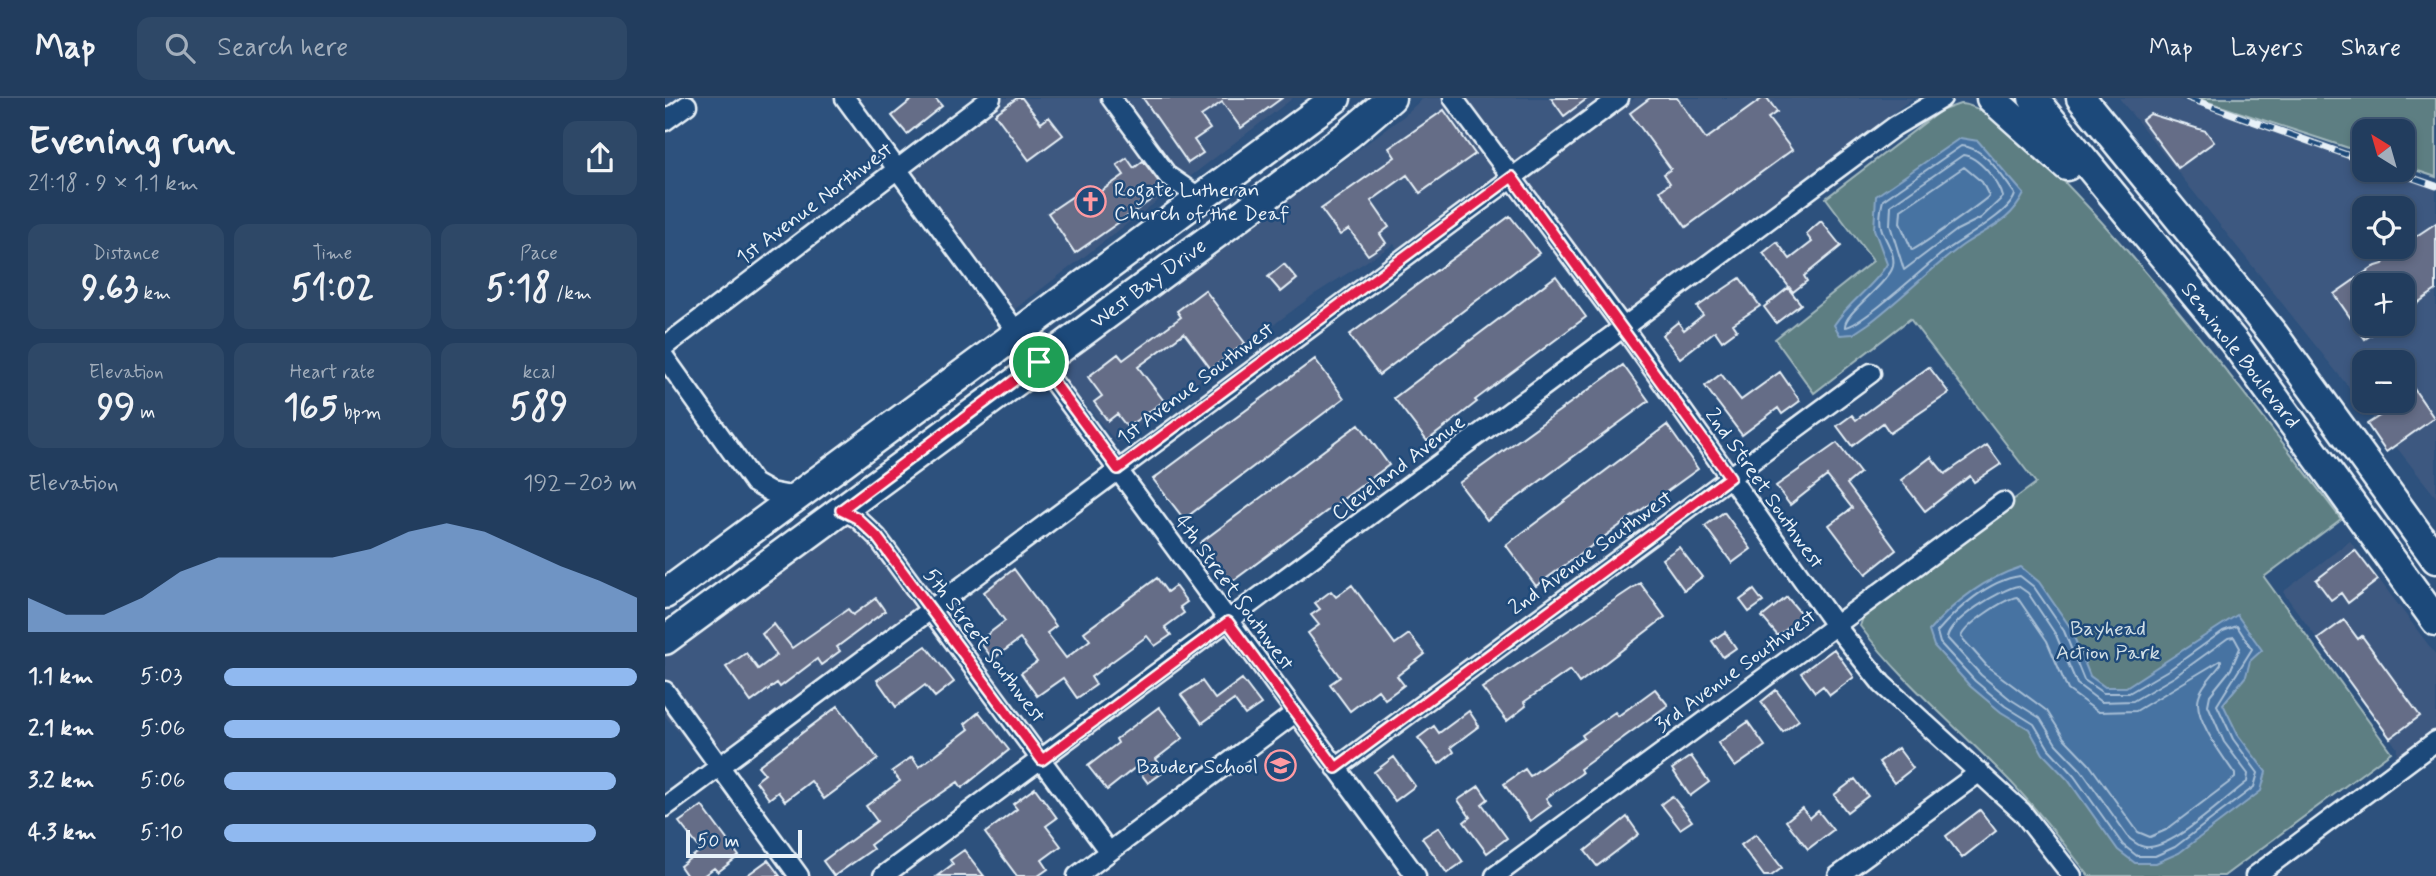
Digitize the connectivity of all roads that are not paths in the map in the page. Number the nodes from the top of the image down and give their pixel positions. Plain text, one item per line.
1 (845, 98) edge
2 (991, 98) edge
3 (1111, 98) edge
4 (1336, 98) edge
5 (1391, 98) edge
6 (1453, 98) edge
7 (1619, 98) edge
8 (1925, 98) edge
9 (1942, 98) edge
10 (1991, 98) edge
11 (2033, 98) edge
12 (2081, 98) edge
13 (687, 105) dead end
14 (1906, 119) junction
15 (665, 121) edge
16 (897, 169) junction
17 (1512, 177) junction
18 (1200, 198) junction
19 (2126, 211) junction
20 (2195, 237) junction
21 (2168, 261) junction
22 (1623, 327) junction
23 (1018, 334) junction
24 (665, 346) edge
25 (665, 358) edge
26 (1039, 362) junction
27 (1871, 373) dead end
28 (2357, 448) junction
29 (2328, 468) junction
30 (1118, 469) junction
31 (1730, 477) junction
32 (796, 497) junction
33 (2003, 502) dead end
34 (841, 510) junction
35 (752, 530) junction
36 (2436, 559) edge
37 (665, 594) edge
38 (932, 611) junction
39 (665, 615) edge
40 (2436, 621) edge
41 (1228, 622) junction
42 (1835, 625) junction
43 (665, 640) edge
44 (665, 691) edge
45 (1295, 713) junction
46 (2436, 741) edge
47 (1042, 760) junction
48 (719, 768) junction
49 (1336, 768) junction
50 (1980, 772) junction
51 (665, 807) edge
52 (1109, 852) junction
53 (2067, 874) edge
54 (799, 876) edge
55 (883, 876) edge
56 (1077, 876) edge
57 (1416, 876) edge
58 (1495, 876) edge
59 (1838, 876) edge
60 (2255, 876) edge

1 - 16 street, 4th Street Southwest
2 - 16 street, 1st Avenue Northwest
3 - 18 street
4 - 18 main road, West Bay Drive
5 - 26 main road, West Bay Drive
6 - 17 street, 2nd Street Southwest
7 - 17 street, 1st Avenue Southwest
8 - 14 street
9 - 14 street, Cleveland Avenue
10 - 19 main road
11 - 19 main road, Seminole Boulevard
12 - 20 main road, Seminole Boulevard
13 - 15 street
14 - 22 street, Cleveland Avenue
16 - 23 street, 4th Street Southwest
16 - 24 street, 1st Avenue Northwest
17 - 22 street, 2nd Street Southwest
17 - 30 street, 1st Avenue Southwest
18 - 23 main road, West Bay Drive
19 - 21 main road, Seminole Boulevard
20 - 21 main road
20 - 28 main road, Seminole Boulevard
21 - 29 main road, Seminole Boulevard
22 - 31 street, 2nd Street Southwest
22 - 41 street, Cleveland Avenue
23 - 26 street, 4th Street Southwest
23 - 32 main road, West Bay Drive
25 - 32 street
26 - 30 street, 4th Street Southwest
26 - 34 main road, West Bay Drive
27 - 31 street, 2nd Avenue Southwest
28 - 29 main road
28 - 36 main road, Seminole Boulevard
29 - 40 main road, Seminole Boulevard
30 - 38 street, 1st Avenue Southwest
30 - 41 street, 4th Street Southwest
31 - 42 street, 2nd Street Southwest
31 - 49 street, 2nd Avenue Southwest
32 - 35 main road, West Bay Drive
33 - 42 street, 3rd Avenue Southwest
34 - 38 street, 5th Street Southwest
34 - 43 main road, West Bay Drive
35 - 37 main road, West Bay Drive
35 - 39 main road
38 - 47 street, 5th Street Southwest
38 - 48 street, 1st Avenue Southwest
41 - 45 street, 4th Street Southwest
41 - 47 street, Cleveland Avenue
42 - 50 street, 2nd Street Southwest
42 - 58 street, 3rd Avenue Southwest
44 - 48 street
45 - 49 street, 4th Street Southwest
45 - 52 street
46 - 60 street
47 - 52 street, 5th Street Southwest
47 - 55 street, Cleveland Avenue
48 - 51 street, 1st Avenue Southwest
48 - 54 street
49 - 57 street, 4th Street Southwest
50 - 53 street, 2nd Street Southwest
50 - 59 street
52 - 56 street

